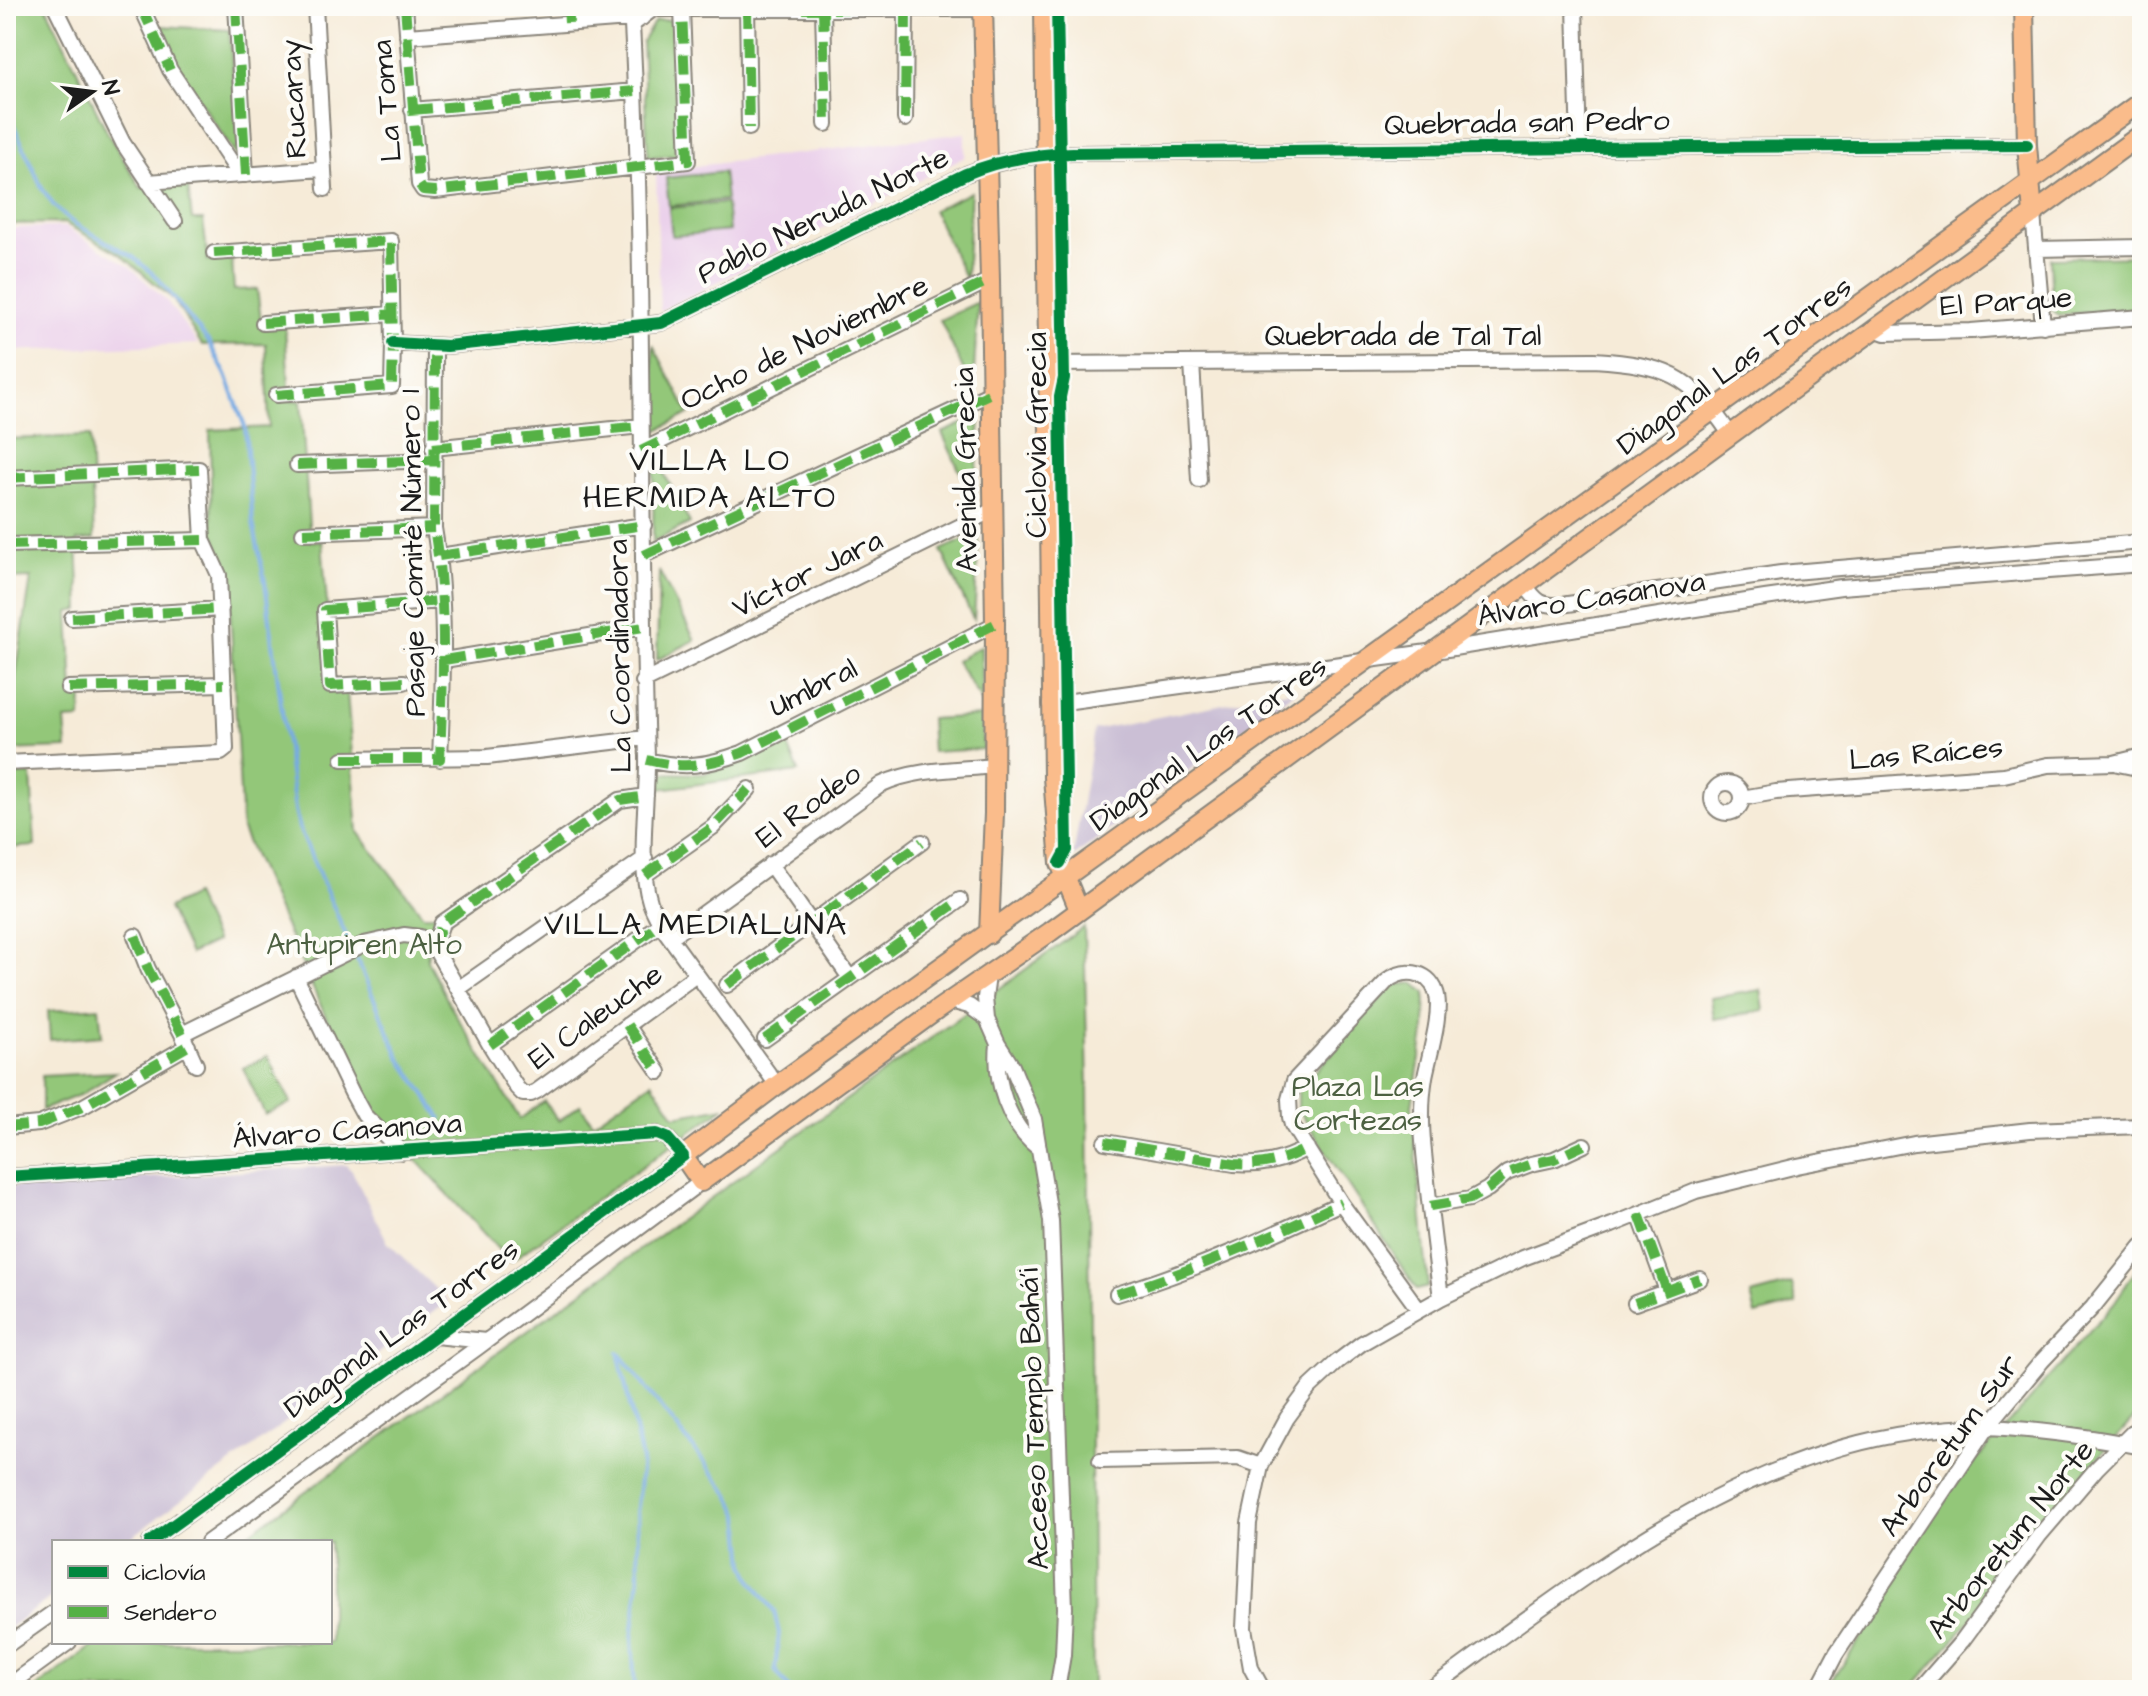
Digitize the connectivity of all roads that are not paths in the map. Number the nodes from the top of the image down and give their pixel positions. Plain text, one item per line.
1 (55, 6) edge
2 (141, 6) edge
3 (236, 6) edge
4 (315, 6) edge
5 (405, 6) edge
6 (568, 6) edge
7 (1044, 6) edge
8 (1575, 6) edge
9 (2024, 6) edge
10 (747, 7) edge
11 (983, 7) edge
12 (682, 9) junction
13 (823, 9) junction
14 (906, 9) junction
15 (650, 11) edge
16 (569, 23) junction
17 (407, 36) junction
18 (635, 91) junction
19 (2142, 101) edge
20 (412, 110) junction
21 (905, 119) dead end
22 (826, 124) dead end
23 (749, 128) dead end
24 (2142, 134) edge
25 (2027, 145) junction
26 (1579, 148) junction
27 (1037, 155) junction
28 (986, 166) junction
29 (638, 167) junction
30 (322, 169) junction
31 (243, 175) junction
32 (148, 182) junction
33 (2030, 183) junction
34 (325, 189) dead end
35 (2033, 214) junction
36 (175, 221) dead end
37 (2142, 247) edge
38 (2036, 249) junction
39 (214, 253) dead end
40 (990, 280) junction
41 (392, 314) junction
42 (2142, 317) edge
43 (263, 323) dead end
44 (642, 325) junction
45 (2043, 326) junction
46 (1874, 329) junction
47 (393, 343) junction
48 (435, 346) junction
49 (1192, 363) junction
50 (1049, 364) junction
51 (991, 393) junction
52 (276, 395) dead end
53 (1716, 413) junction
54 (641, 426) junction
55 (1730, 434) junction
56 (641, 451) junction
57 (434, 454) junction
58 (297, 465) dead end
59 (6, 478) edge
60 (1199, 480) dead end
61 (993, 510) junction
62 (644, 525) junction
63 (434, 528) junction
64 (303, 533) dead end
65 (203, 540) junction
66 (2142, 542) edge
67 (6, 545) edge
68 (644, 555) junction
69 (439, 556) junction
70 (2142, 564) edge
71 (1525, 585) junction
72 (1647, 591) junction
73 (441, 601) junction
74 (221, 609) junction
75 (1650, 616) junction
76 (72, 618) dead end
77 (995, 624) junction
78 (644, 627) junction
79 (1435, 651) junction
80 (1375, 658) junction
81 (444, 660) junction
82 (404, 682) dead end
83 (643, 682) junction
84 (224, 684) junction
85 (68, 688) dead end
86 (1050, 704) junction
87 (646, 738) junction
88 (2142, 756) edge
89 (343, 759) dead end
90 (440, 759) junction
91 (647, 760) junction
92 (6, 763) edge
93 (2114, 763) junction
94 (995, 766) junction
95 (2142, 769) edge
96 (749, 789) dead end
97 (646, 796) junction
98 (1742, 798) dead end
99 (922, 842) dead end
100 (645, 858) junction
101 (770, 864) junction
102 (645, 875) junction
103 (1066, 878) junction
104 (960, 900) dead end
105 (1079, 910) junction
106 (812, 922) junction
107 (660, 924) junction
108 (989, 934) junction
109 (135, 936) dead end
110 (671, 937) junction
111 (434, 947) junction
112 (696, 975) junction
113 (988, 976) junction
114 (296, 977) junction
115 (850, 978) junction
116 (727, 985) dead end
117 (458, 989) junction
118 (950, 1001) junction
119 (987, 1019) junction
120 (627, 1025) junction
121 (765, 1039) dead end
122 (185, 1040) junction
123 (490, 1045) junction
124 (196, 1065) dead end
125 (659, 1072) dead end
126 (777, 1085) junction
127 (2142, 1126) edge
128 (6, 1127) edge
129 (1105, 1142) dead end
130 (1584, 1145) dead end
131 (1307, 1148) junction
132 (402, 1152) junction
133 (683, 1156) junction
134 (6, 1177) edge
135 (701, 1182) junction
136 (1341, 1203) junction
137 (1430, 1206) junction
138 (1639, 1214) junction
139 (2142, 1246) edge
140 (1700, 1279) dead end
141 (1667, 1291) junction
142 (1117, 1294) dead end
143 (1441, 1298) junction
144 (1635, 1303) dead end
145 (1419, 1310) junction
146 (435, 1336) junction
147 (486, 1341) junction
148 (2142, 1423) edge
149 (1987, 1427) junction
150 (2122, 1443) junction
151 (2142, 1447) edge
152 (1100, 1461) dead end
153 (1261, 1466) junction
154 (153, 1540) edge
155 (211, 1540) edge
156 (52, 1613) edge
157 (66, 1644) edge
158 (6, 1646) edge
159 (6, 1688) edge
160 (1057, 1690) edge
161 (1263, 1690) edge
162 (1429, 1690) edge
163 (1817, 1690) edge
164 (1919, 1690) edge

1 - 32 street
2 - 31 street
3 - 31 street
4 - 30 street, Rucaray
5 - 17 street, La Toma
6 - 16 street
7 - 27 main road
8 - 26 street
9 - 25 main road
10 - 12 street
10 - 13 street
10 - 23 street
11 - 14 street
11 - 28 main road, Avenida Grecia
12 - 15 street
12 - 29 street
13 - 14 street
13 - 22 street
14 - 21 street
15 - 16 street
15 - 18 street, La Coordinadora
16 - 17 street
17 - 20 street, La Toma
18 - 20 street
18 - 29 street, La Coordinadora
19 - 33 main road, Diagonal Las Torres
20 - 29 street, La Toma
24 - 35 main road, Diagonal Las Torres
25 - 26 street, Quebrada san Pedro
25 - 33 main road
26 - 27 street, Quebrada san Pedro
27 - 28 street, Pablo Neruda Norte
27 - 50 main road
28 - 40 main road, Avenida Grecia
28 - 44 street, Pablo Neruda Norte
29 - 44 street, La Coordinadora
30 - 31 street
30 - 34 street, Rucaray
31 - 32 street
32 - 36 street
33 - 35 main road
33 - 53 main road, Diagonal Las Torres
35 - 38 street
35 - 46 main road, Diagonal Las Torres
37 - 38 street, El Parque
38 - 45 street
39 - 41 street
40 - 51 main road, Avenida Grecia
40 - 56 street, Ocho de Noviembre
41 - 43 street
41 - 47 street
42 - 45 street, El Parque
44 - 48 street, Pablo Neruda Norte
44 - 54 street, La Coordinadora
45 - 46 street, El Parque
46 - 55 main road, Diagonal Las Torres
47 - 48 street, Pablo Neruda Norte
47 - 52 street
48 - 57 street, Pasaje Comité Número 1
49 - 50 street, Quebrada de Tal Tal
49 - 53 street, Quebrada de Tal Tal
49 - 60 street
50 - 86 main road
51 - 61 main road, Avenida Grecia
51 - 68 street
53 - 55 street, Quebrada de Tal Tal
53 - 80 main road, Diagonal Las Torres
54 - 56 street, La Coordinadora
54 - 57 street
55 - 71 main road, Diagonal Las Torres
56 - 62 street, La Coordinadora
57 - 58 street
57 - 63 street, Pasaje Comité Número 1
59 - 65 street
61 - 77 main road, Avenida Grecia
61 - 83 street, Víctor Jara
62 - 68 street, La Coordinadora
62 - 69 street
63 - 64 street
63 - 69 street, Pasaje Comité Número 1
65 - 67 street
65 - 74 street
66 - 72 street, Álvaro Casanova
68 - 78 street, La Coordinadora
69 - 73 street, Pasaje Comité Número 1
70 - 75 street, Álvaro Casanova
71 - 72 street, Álvaro Casanova
71 - 79 main road, Diagonal Las Torres
72 - 75 street
73 - 81 street, Pasaje Comité Número 1
73 - 82 street
74 - 76 street
74 - 84 street
75 - 79 street, Álvaro Casanova
77 - 91 street, Umbral
77 - 94 main road, Avenida Grecia
78 - 81 street
78 - 83 street, La Coordinadora
79 - 80 street, Álvaro Casanova
79 - 105 main road, Diagonal Las Torres
80 - 86 street, Álvaro Casanova
80 - 103 main road, Diagonal Las Torres
81 - 90 street, Pasaje Comité Número 1
83 - 87 street, La Coordinadora
84 - 85 street
84 - 92 street
86 - 103 main road
87 - 90 street
87 - 91 street, La Coordinadora
88 - 93 street, Las Raíces
89 - 90 street
91 - 97 street, La Coordinadora
93 - 95 street, Las Raíces
93 - 98 street, Las Raíces
94 - 101 street, El Rodeo
94 - 108 main road, Avenida Grecia
96 - 102 street
97 - 100 street, La Coordinadora
97 - 111 street
99 - 106 street
100 - 102 street, La Coordinadora
100 - 117 street
101 - 106 street
101 - 110 street, El Rodeo
102 - 107 street, La Coordinadora
103 - 105 main road
103 - 108 main road, Diagonal Las Torres
104 - 115 street
105 - 113 main road, Diagonal Las Torres
106 - 115 street
106 - 116 street
107 - 110 street, La Coordinadora
107 - 123 street
108 - 126 main road, Diagonal Las Torres
109 - 122 street
110 - 112 street, La Coordinadora
111 - 114 street
111 - 117 street
112 - 120 street, El Caleuche
112 - 126 street, La Coordinadora
113 - 118 main road, Diagonal Las Torres
113 - 119 street, Acceso Templo Bahá'i
114 - 122 street
114 - 132 street
115 - 121 street
117 - 123 street
118 - 119 street
118 - 135 main road, Diagonal Las Torres
119 - 160 street, Acceso Templo Bahá'i
120 - 123 street, El Caleuche
120 - 125 street
122 - 124 street
122 - 128 street
126 - 133 main road, Diagonal Las Torres
127 - 138 street
129 - 131 street
130 - 137 street
131 - 136 street
131 - 137 street
132 - 133 street, Álvaro Casanova
132 - 134 street, Álvaro Casanova
133 - 135 main road, Álvaro Casanova
133 - 146 street, Diagonal Las Torres
135 - 147 street, Diagonal Las Torres
136 - 142 street
136 - 145 street
137 - 143 street
138 - 141 street
138 - 143 street
139 - 149 street, Arboretum Sur
140 - 141 street
141 - 144 street
143 - 145 street
145 - 153 street
146 - 147 street
146 - 154 street, Diagonal Las Torres
147 - 155 street, Diagonal Las Torres
148 - 150 street, Arboretum Norte
149 - 150 street
149 - 162 street
149 - 163 street, Arboretum Sur
150 - 151 street
150 - 164 street, Arboretum Norte
152 - 153 street
153 - 161 street
156 - 158 street
157 - 159 street

